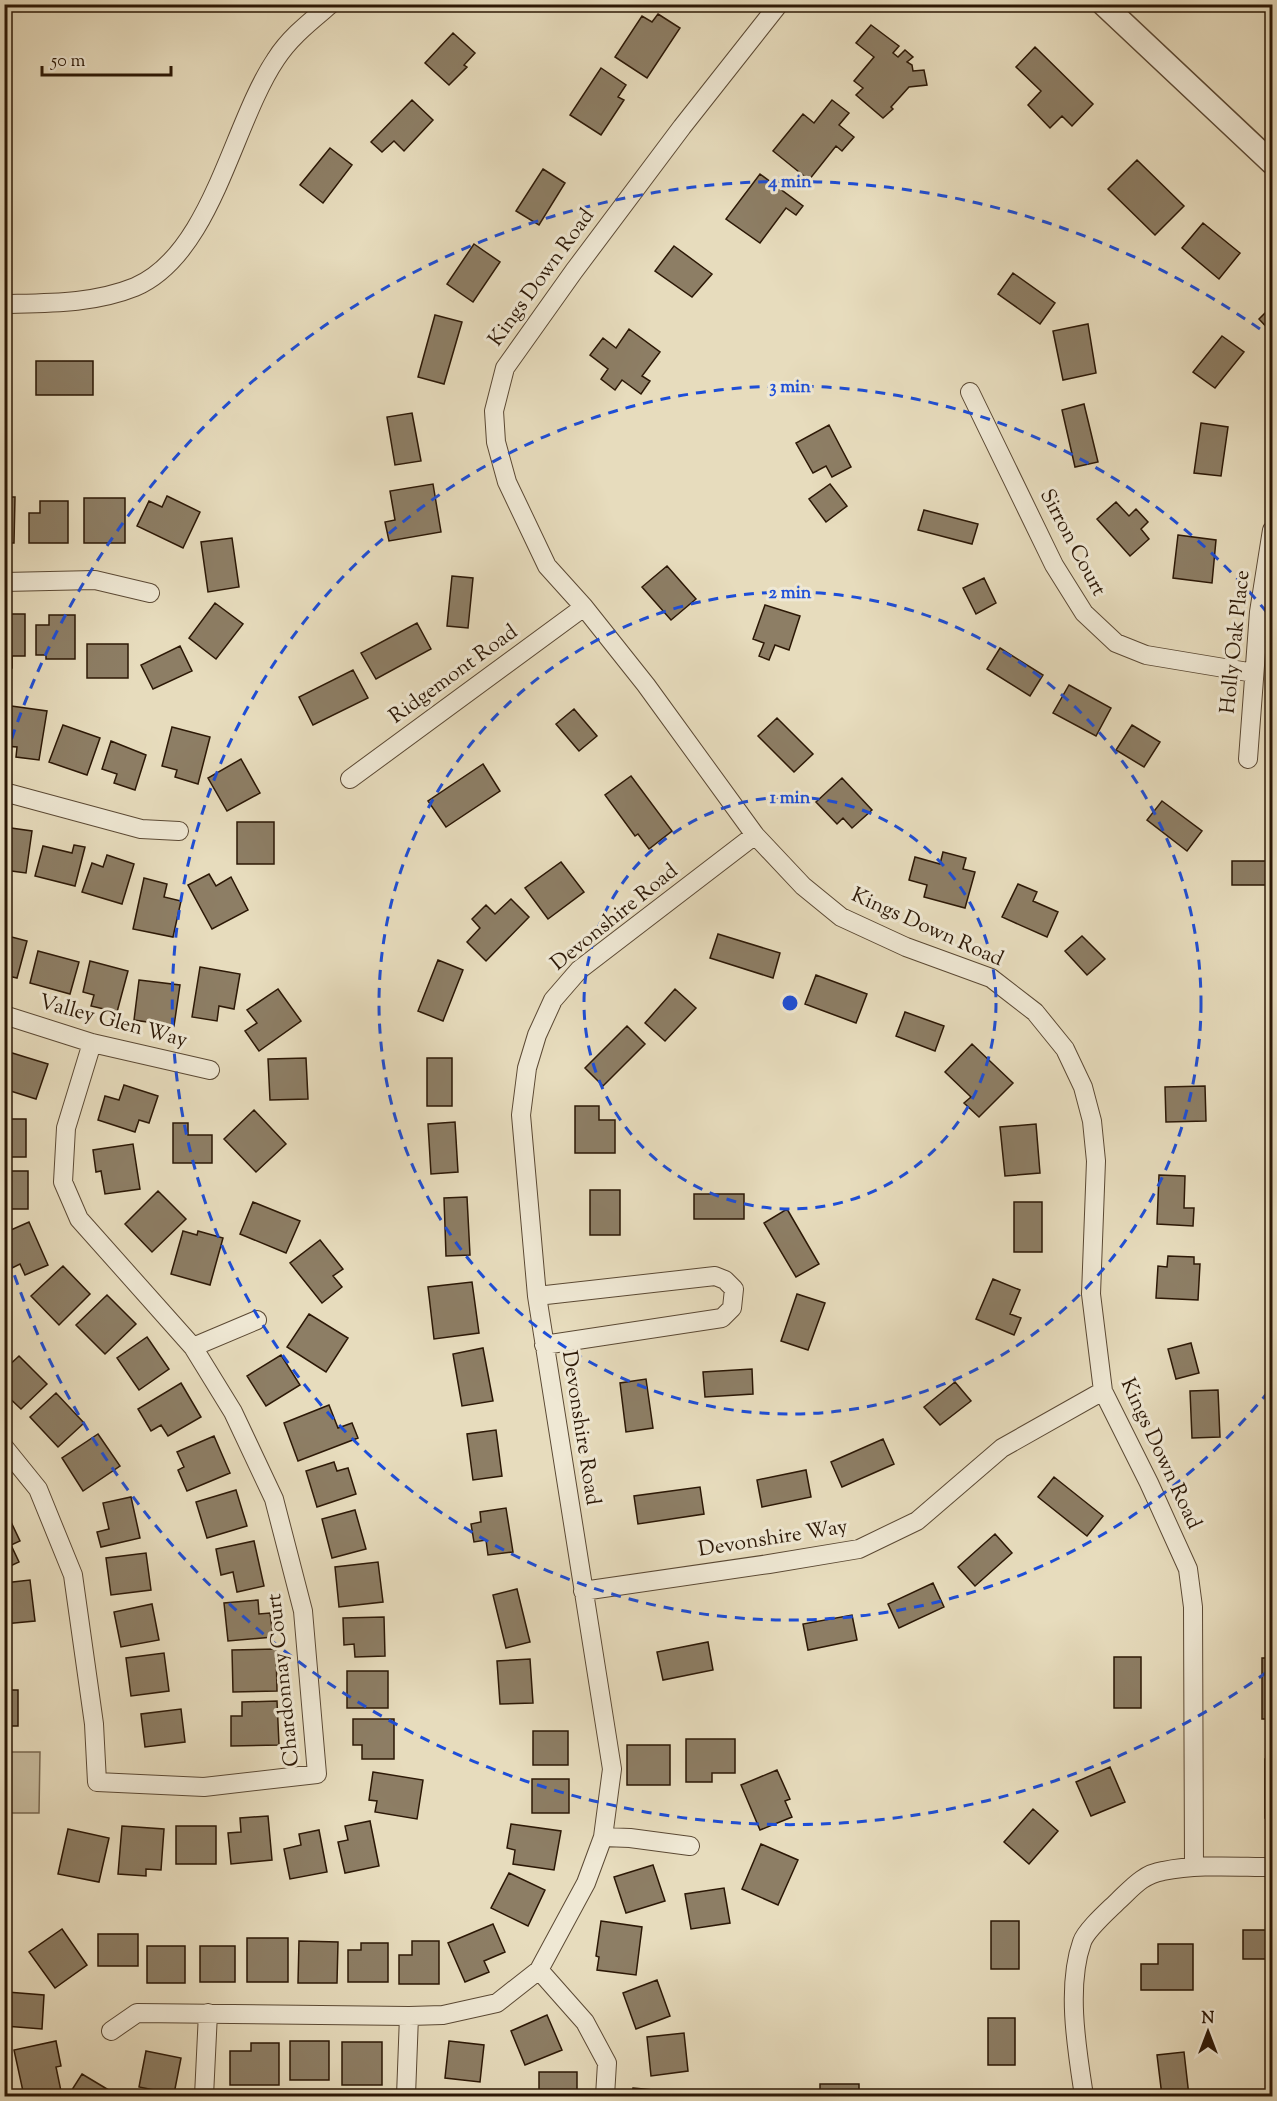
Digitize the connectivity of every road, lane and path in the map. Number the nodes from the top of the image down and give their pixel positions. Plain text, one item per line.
1 (331, 4) edge
2 (779, 4) edge
3 (1103, 4) edge
4 (1272, 163) edge
5 (4, 304) edge
6 (970, 392) dead end
7 (1272, 530) edge
8 (4, 582) edge
9 (150, 593) dead end
10 (584, 607) junction
11 (1254, 673) junction
12 (1248, 759) dead end
13 (350, 779) dead end
14 (4, 792) edge
15 (179, 831) dead end
16 (755, 836) junction
17 (4, 1015) edge
18 (92, 1043) junction
19 (210, 1070) dead end
20 (537, 1296) junction
21 (257, 1320) dead end
22 (544, 1345) junction
23 (193, 1347) junction
24 (1103, 1391) junction
25 (4, 1447) edge
26 (583, 1591) junction
27 (603, 1837) junction
28 (690, 1846) dead end
29 (1194, 1867) junction
30 (1272, 1867) edge
31 (539, 1970) junction
32 (208, 2013) junction
33 (409, 2016) junction
34 (111, 2031) dead end
35 (204, 2097) edge
36 (406, 2097) edge
37 (605, 2097) edge
38 (1084, 2097) edge

1 - 5 street
2 - 10 street, Kings Down Road
3 - 4 street
6 - 11 street, Sirron Court
7 - 11 street, Holly Oak Place
8 - 9 street
10 - 13 street, Ridgemont Road
10 - 16 street, Kings Down Road
11 - 12 street, Holly Oak Place
14 - 15 street
16 - 20 street, Devonshire Road
16 - 24 street, Kings Down Road
17 - 18 street, Valley Glen Way
18 - 19 street, Valley Glen Way
18 - 23 street, Chardonnay Court
20 - 22 street, Devonshire Road
20 - 22 street
21 - 23 street
22 - 26 street, Devonshire Road
23 - 25 street, Chardonnay Court
24 - 26 street, Devonshire Way
24 - 29 street, Kings Down Road
26 - 27 street, Devonshire Road
27 - 28 street
27 - 31 street, Devonshire Road
29 - 30 street
29 - 38 street
31 - 33 street, Devonshire Road
31 - 37 street
32 - 33 street, Devonshire Road
32 - 34 street, Devonshire Road
32 - 35 street
33 - 36 street

